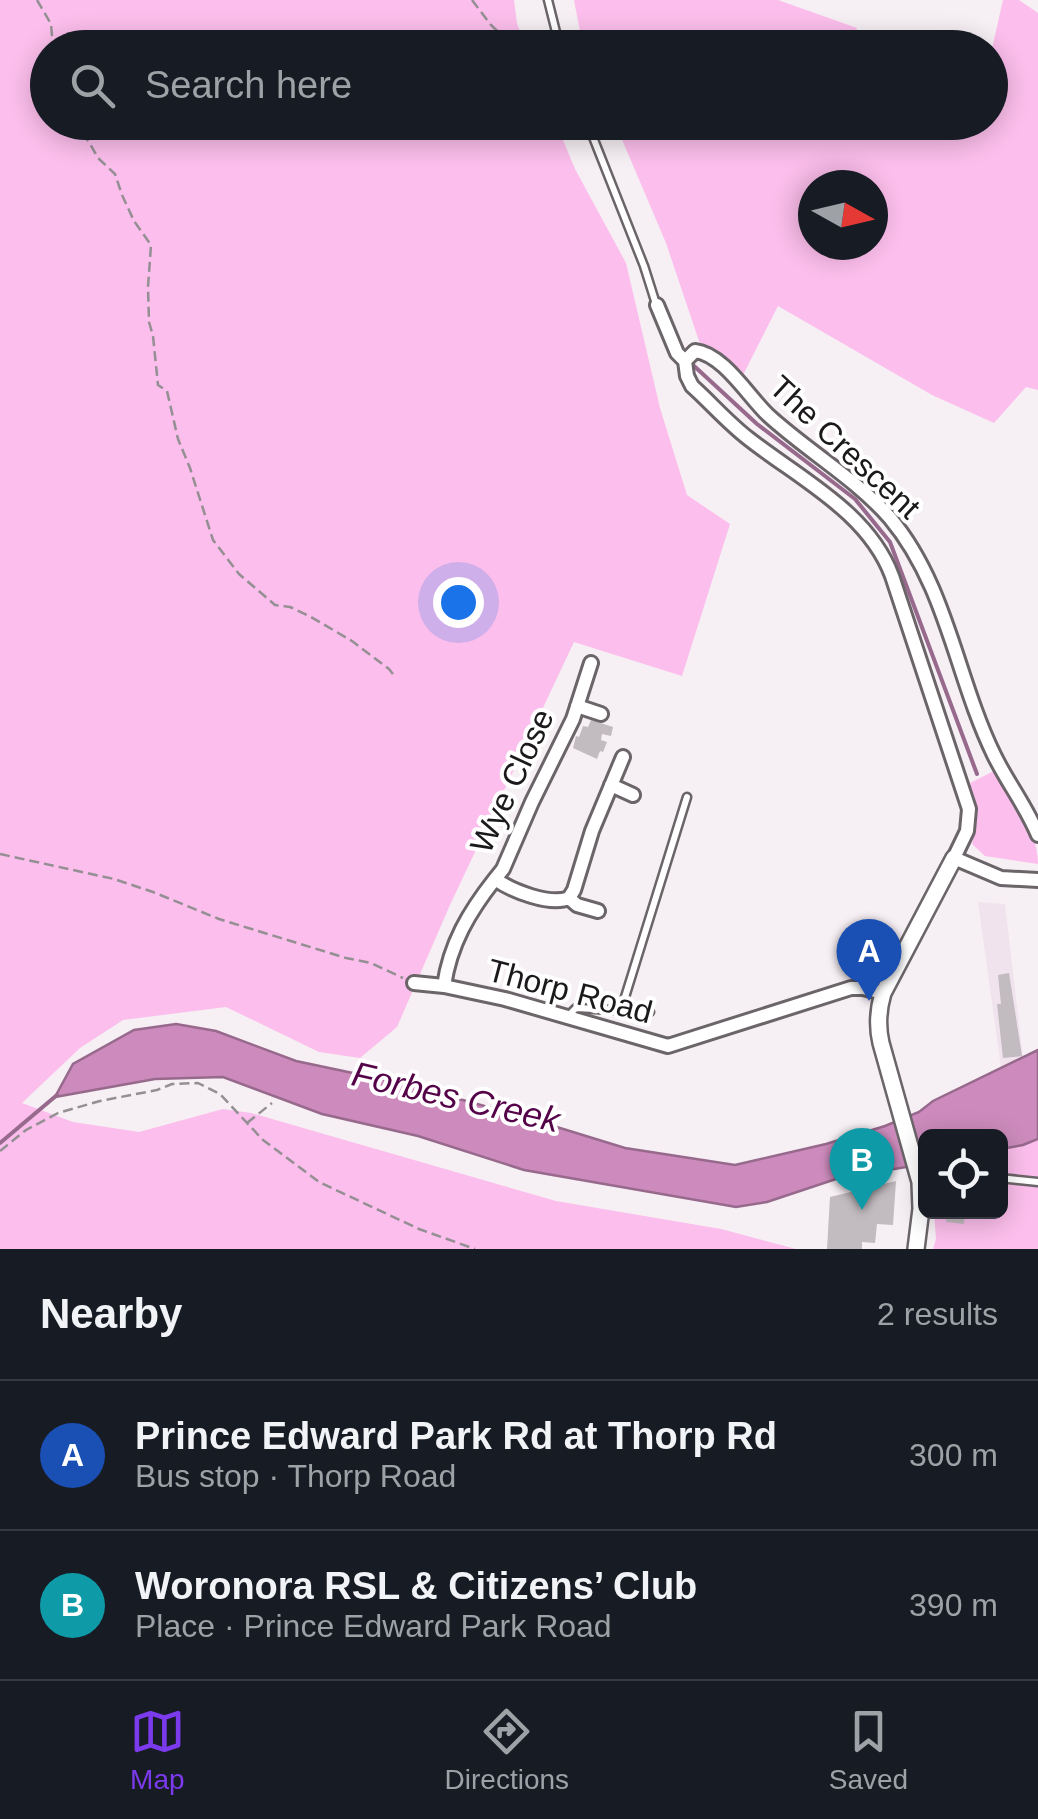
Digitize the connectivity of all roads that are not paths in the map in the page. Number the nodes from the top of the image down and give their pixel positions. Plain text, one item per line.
1 (548, 0) edge
2 (556, 30) edge
3 (594, 140) edge
4 (657, 305) joint
5 (685, 361) junction
6 (591, 663) dead end
7 (577, 706) junction
8 (601, 714) dead end
9 (623, 758) dead end
10 (611, 785) junction
11 (633, 794) dead end
12 (686, 797) dead end
13 (1038, 834) edge
14 (954, 858) junction
15 (495, 880) junction
16 (1038, 880) edge
17 (569, 898) junction
18 (598, 911) dead end
19 (414, 983) road end
20 (444, 986) junction
21 (883, 993) junction
22 (621, 1010) junction
23 (650, 1012) dead end
24 (567, 1017) junction
25 (918, 1168) edge
26 (1008, 1179) edge
27 (1038, 1182) edge
28 (920, 1219) edge
29 (916, 1249) edge

1 - 2 lane
3 - 4 lane
4 - 5 street, The Crescent
5 - 13 street, The Crescent
5 - 14 street, The Crescent
6 - 7 street, Wye Close
7 - 8 street, Wye Close
7 - 15 street, Wye Close
9 - 10 street
10 - 11 street
10 - 17 street
12 - 22 lane
14 - 16 street
14 - 21 street
15 - 17 street, Wye Close
15 - 20 street, Wye Close
17 - 18 street, Wye Close
19 - 20 street, Thorp Road
20 - 24 street, Thorp Road
21 - 24 street, Thorp Road
21 - 25 street
22 - 23 lane
22 - 24 lane
26 - 27 lane
28 - 29 street

